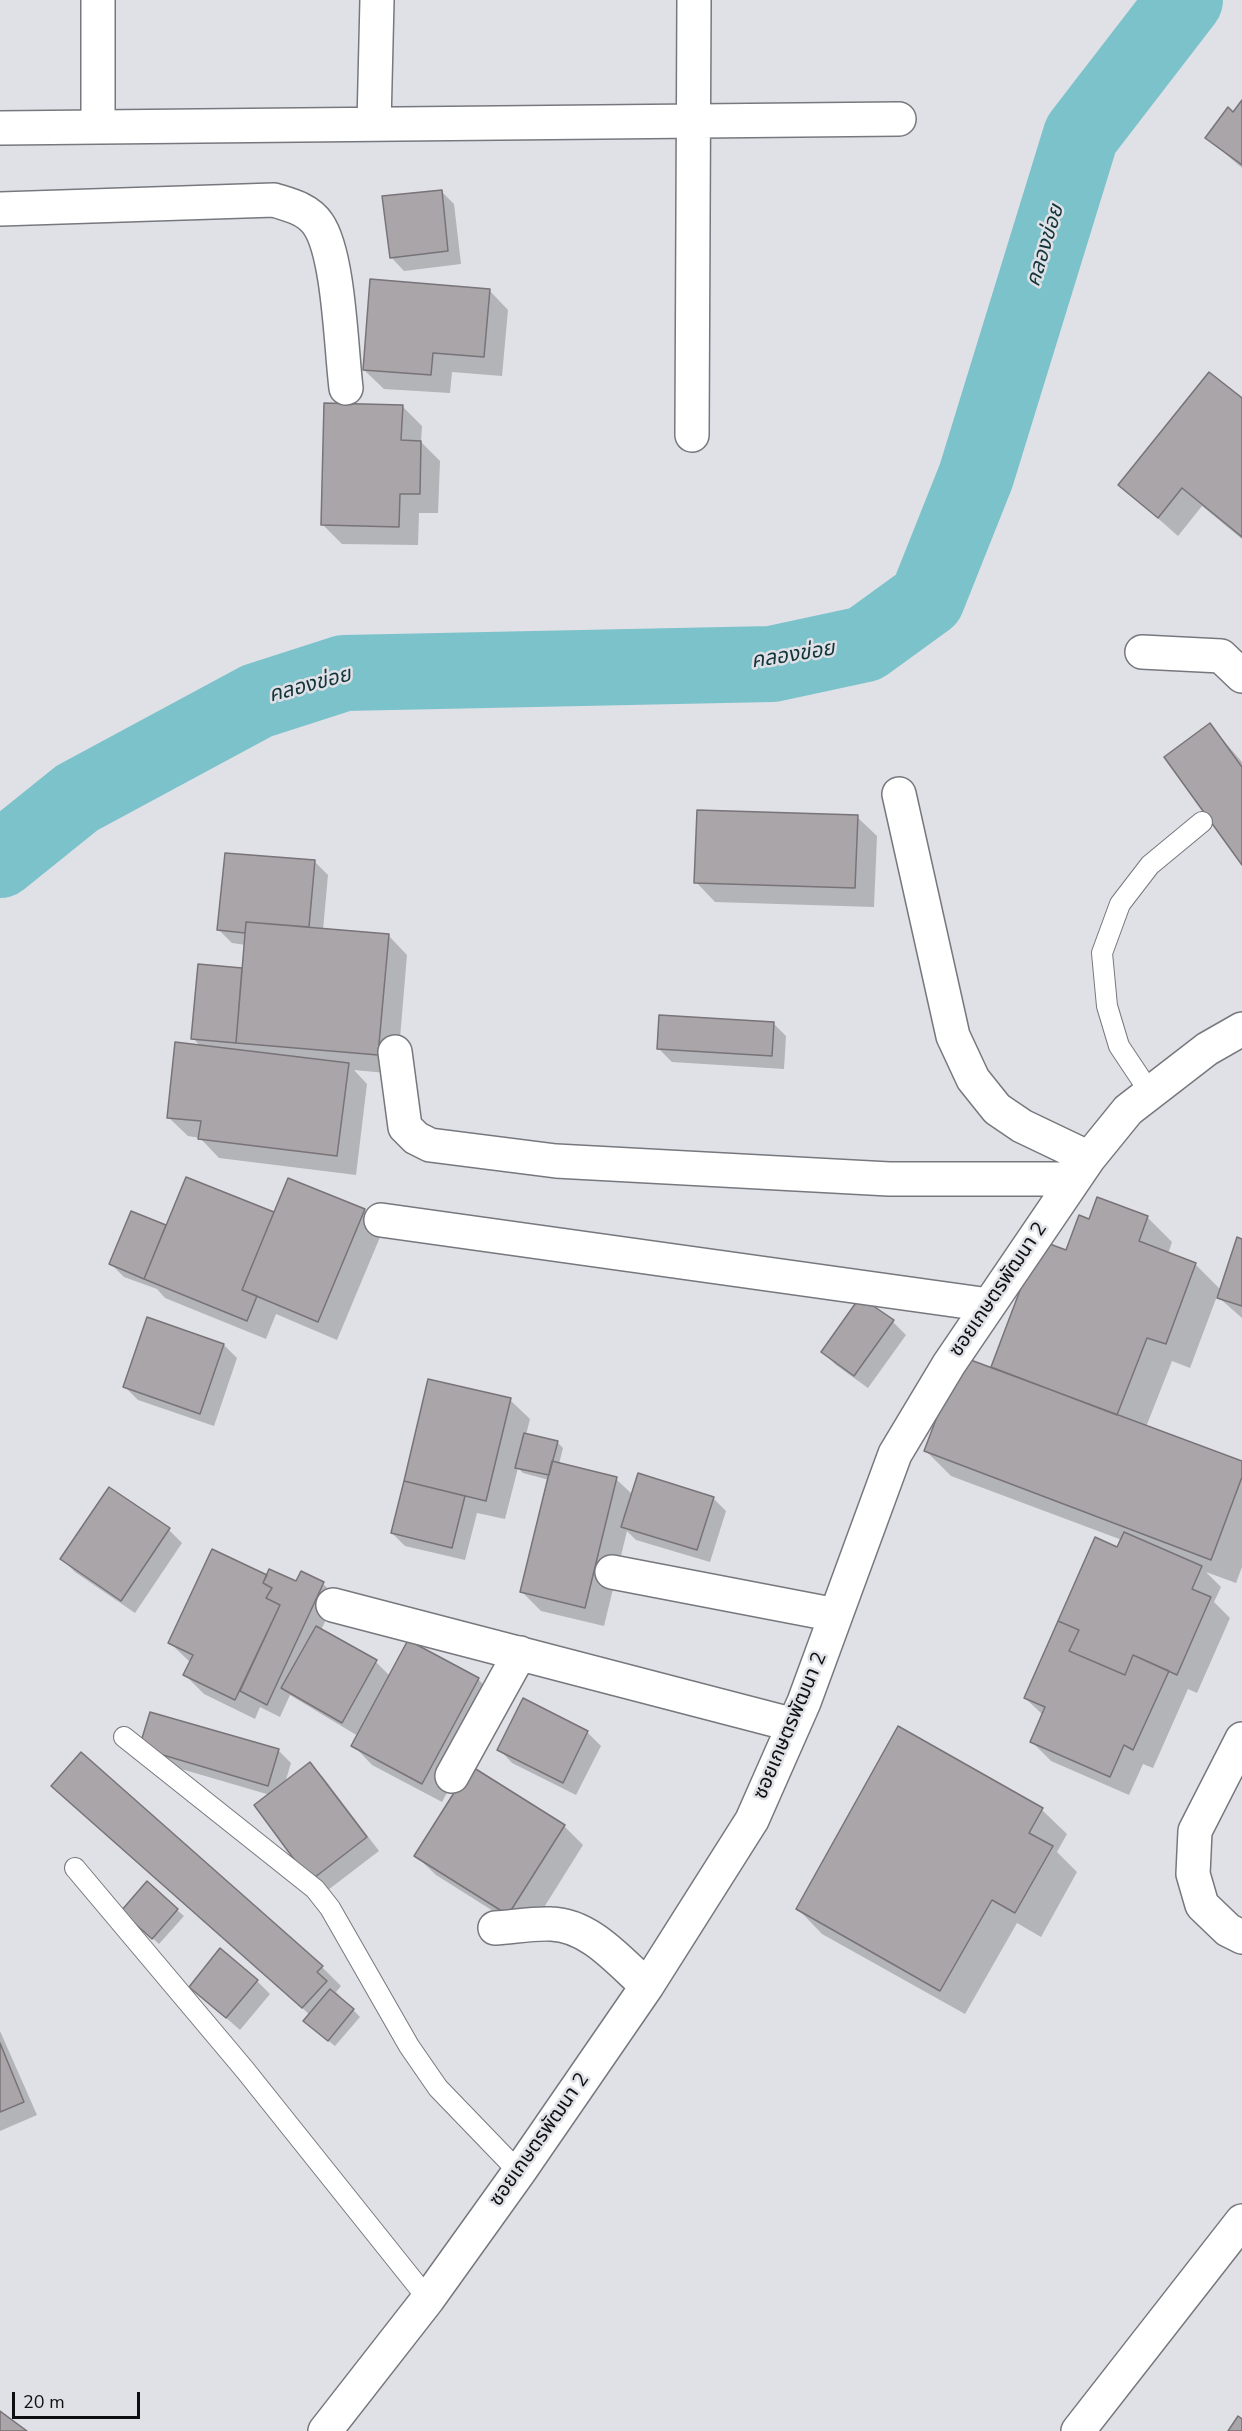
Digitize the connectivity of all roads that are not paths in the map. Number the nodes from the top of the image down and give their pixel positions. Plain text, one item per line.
1 (98, 0) edge
2 (376, 0) edge
3 (694, 0) edge
4 (899, 119) dead end
5 (694, 120) junction
6 (374, 124) junction
7 (98, 127) junction
8 (0, 128) edge
9 (0, 209) edge
10 (346, 388) dead end
11 (692, 435) dead end
12 (1142, 652) dead end
13 (1242, 676) edge
14 (899, 794) dead end
15 (1202, 822) dead end
16 (1242, 1029) edge
17 (395, 1052) dead end
18 (1151, 1094) junction
19 (1082, 1169) junction
20 (381, 1220) dead end
21 (989, 1305) junction
22 (612, 1572) dead end
23 (333, 1605) dead end
24 (836, 1615) junction
25 (520, 1653) junction
26 (794, 1725) junction
27 (123, 1737) dead end
28 (1242, 1739) edge
29 (452, 1776) dead end
30 (75, 1868) dead end
31 (495, 1928) dead end
32 (1242, 1937) edge
33 (647, 1986) junction
34 (519, 2172) junction
35 (1242, 2221) edge
36 (428, 2299) junction
37 (325, 2431) edge
38 (1078, 2431) edge

1 - 7 street
2 - 6 street
3 - 5 street
4 - 5 street
5 - 6 street
5 - 11 street
6 - 7 street
7 - 8 street
9 - 10 street
12 - 13 street
14 - 19 street
15 - 18 lane
16 - 18 street, ซอยเกษตรพัฒนา 2
17 - 19 street
18 - 19 street, ซอยเกษตรพัฒนา 2
19 - 21 street, ซอยเกษตรพัฒนา 2
20 - 21 street
21 - 24 street, ซอยเกษตรพัฒนา 2
22 - 24 street
23 - 25 street
24 - 26 street, ซอยเกษตรพัฒนา 2
25 - 26 street
25 - 29 street
26 - 33 street, ซอยเกษตรพัฒนา 2
27 - 34 lane
28 - 32 street
30 - 36 lane
31 - 33 street
33 - 34 street, ซอยเกษตรพัฒนา 2
34 - 36 street, ซอยเกษตรพัฒนา 2
35 - 38 street
36 - 37 street, ซอยเกษตรพัฒนา 2

